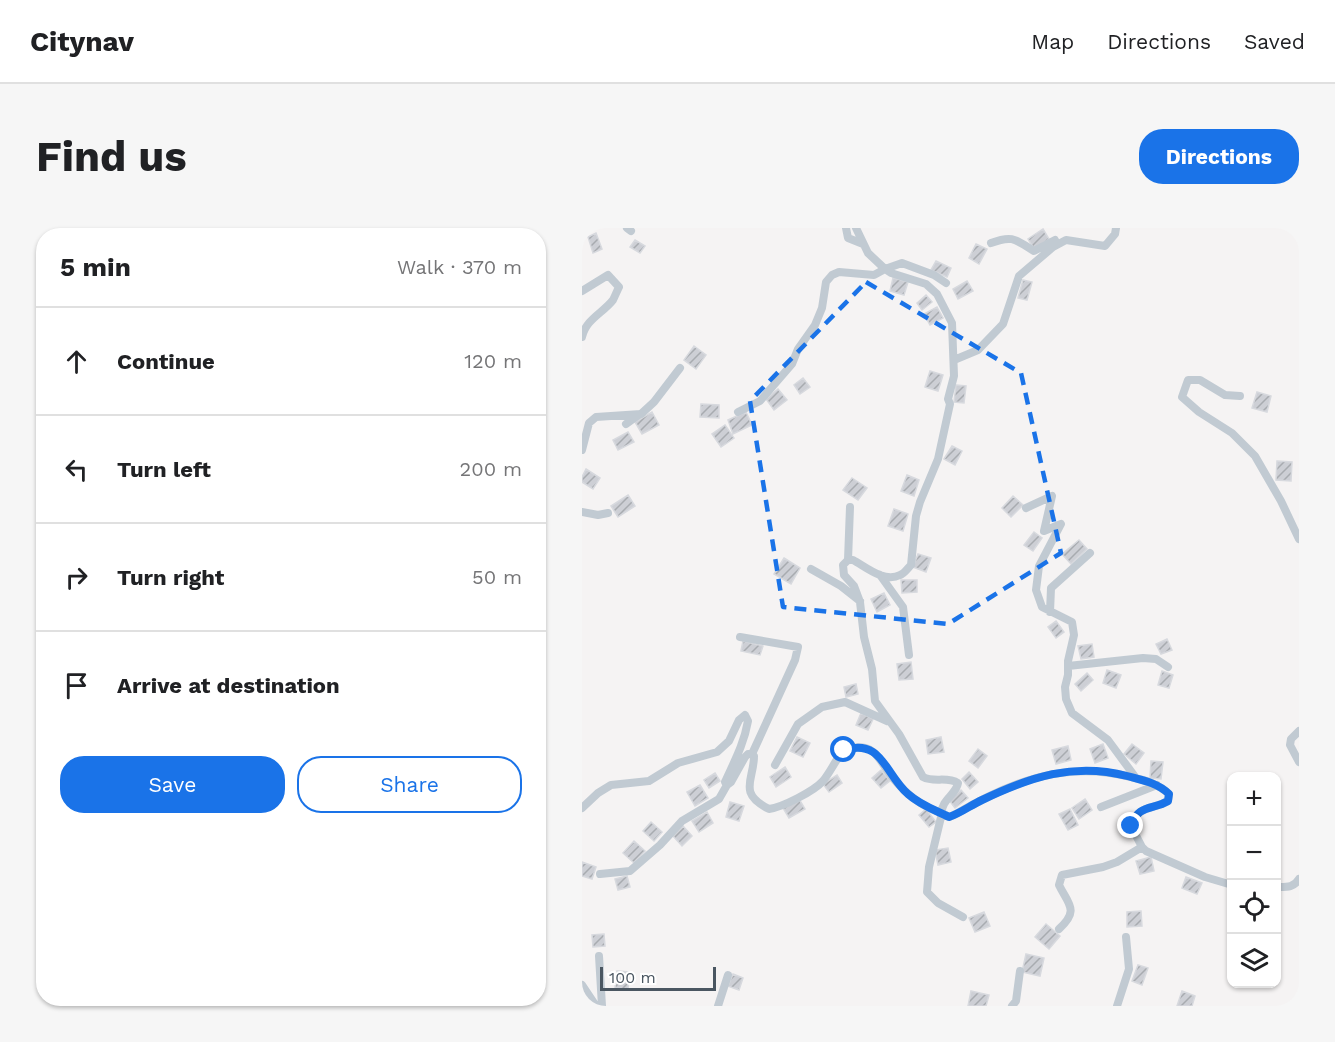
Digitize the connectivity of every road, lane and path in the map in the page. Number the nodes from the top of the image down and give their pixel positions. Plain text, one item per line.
1 (846, 228) edge
2 (856, 228) edge
3 (1116, 228) edge
4 (1112, 233) edge
5 (1080, 242) junction
6 (991, 243) dead end
7 (863, 244) junction
8 (885, 268) junction
9 (946, 283) dead end
10 (582, 291) edge
11 (582, 337) edge
12 (954, 360) junction
13 (680, 368) dead end
14 (1240, 396) dead end
15 (738, 412) dead end
16 (641, 414) junction
17 (626, 424) dead end
18 (582, 450) edge
19 (850, 507) dead end
20 (1026, 508) dead end
21 (582, 512) edge
22 (608, 513) dead end
23 (1299, 539) edge
24 (1090, 553) dead end
25 (848, 560) junction
26 (811, 569) dead end
27 (880, 575) junction
28 (860, 602) junction
29 (1050, 612) junction
30 (740, 637) dead end
31 (909, 655) dead end
32 (1068, 666) junction
33 (1168, 667) dead end
34 (890, 722) junction
35 (1299, 731) edge
36 (752, 754) junction
37 (1299, 762) edge
38 (775, 765) dead end
39 (1136, 778) junction
40 (727, 785) junction
41 (1157, 785) junction
42 (1101, 807) dead end
43 (582, 808) edge
44 (942, 813) junction
45 (1142, 847) junction
46 (600, 873) dead end
47 (1299, 879) edge
48 (1227, 884) edge
49 (1281, 887) edge
50 (963, 917) dead end
51 (1059, 929) dead end
52 (1126, 937) dead end
53 (599, 956) dead end
54 (1020, 971) dead end
55 (728, 975) dead end
56 (582, 985) edge
57 (596, 1006) edge
58 (602, 1006) edge
59 (718, 1006) edge
60 (1012, 1006) edge
61 (1117, 1006) edge

1 - 7 street
2 - 7 street
3 - 4 street
4 - 5 street
5 - 6 street
5 - 12 street
7 - 8 street
8 - 9 street
8 - 12 street
8 - 15 street
10 - 11 street
12 - 27 street
13 - 16 street
14 - 23 street
16 - 17 street
16 - 18 street
19 - 25 street
20 - 29 street
21 - 22 street
24 - 29 street
25 - 27 street
25 - 28 street
26 - 28 street
27 - 31 street
28 - 34 street
29 - 32 street
30 - 36 street
32 - 33 street
32 - 39 street
34 - 38 street
34 - 44 street
35 - 37 street
36 - 40 street
36 - 44 street
39 - 41 street
39 - 44 street
40 - 43 street
40 - 46 street
41 - 42 street
41 - 45 street
44 - 50 street
45 - 48 street
45 - 51 street
47 - 49 street
52 - 61 street
53 - 58 street
54 - 60 street
55 - 59 street
56 - 57 street

